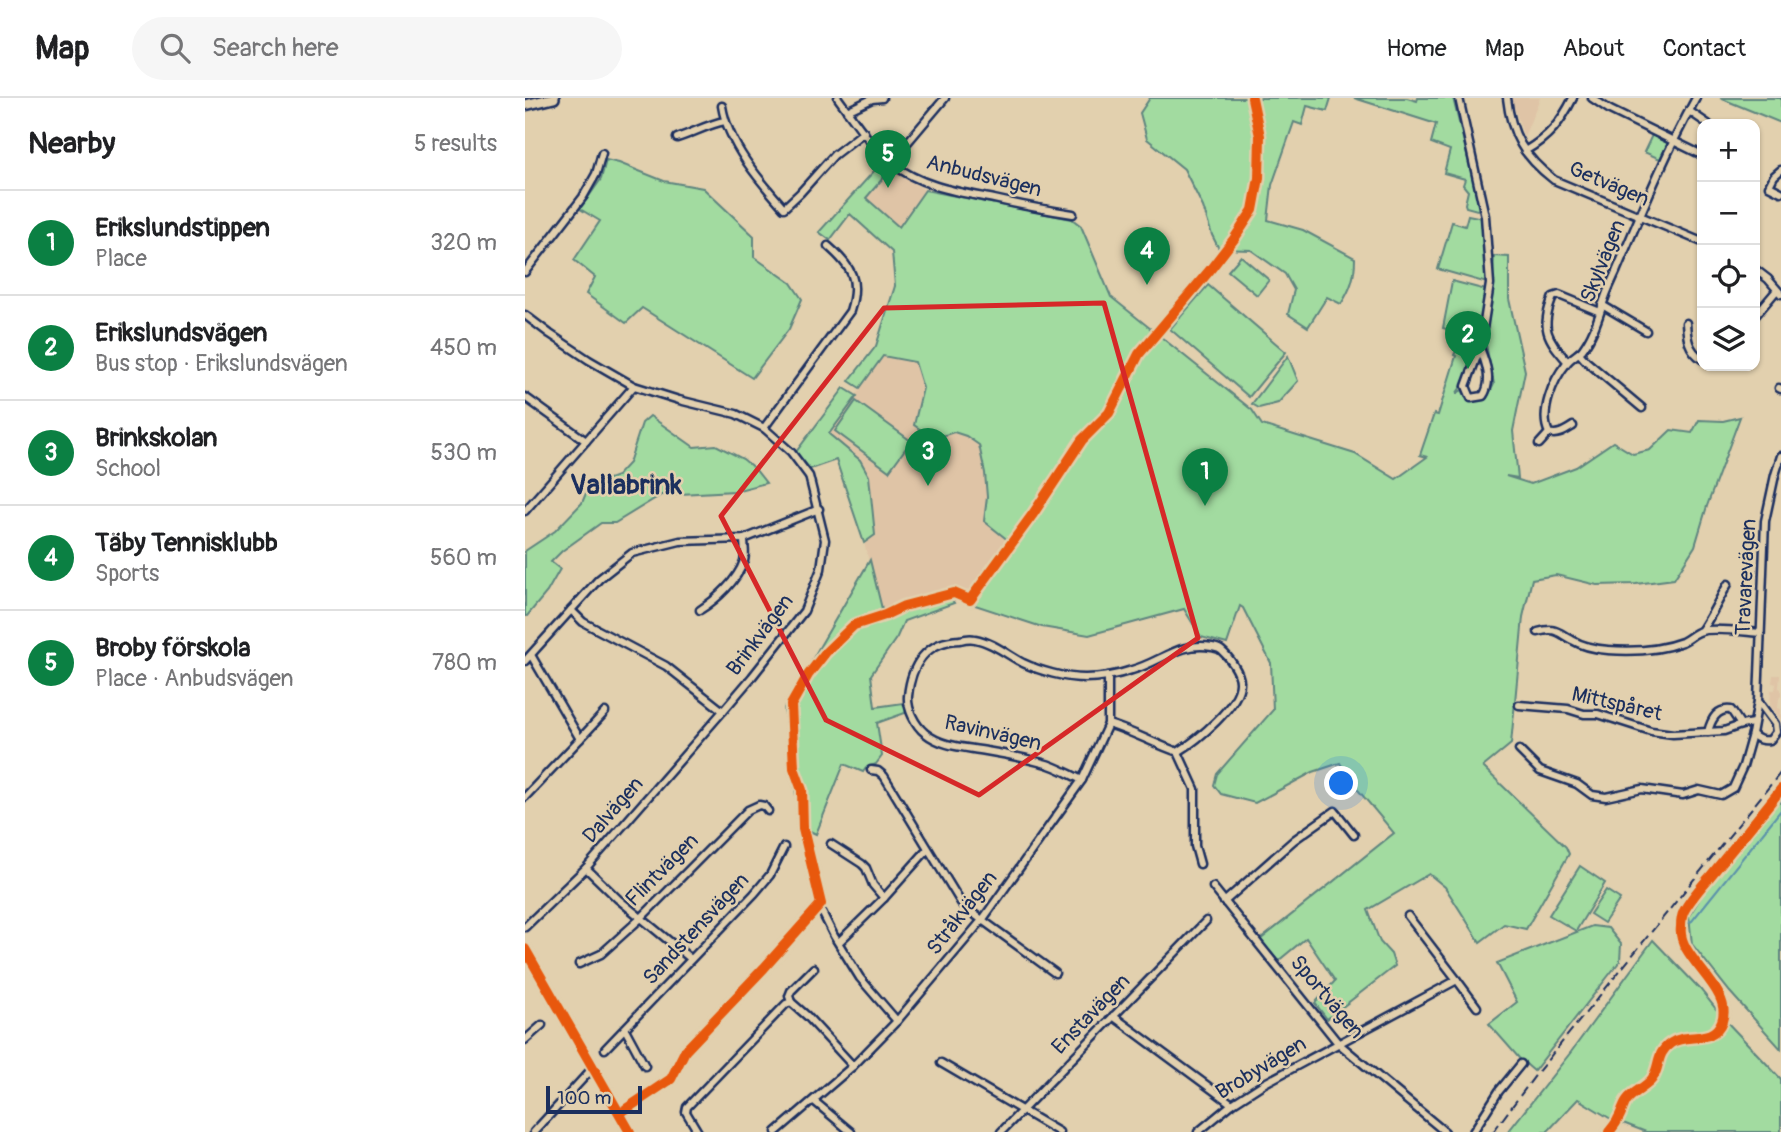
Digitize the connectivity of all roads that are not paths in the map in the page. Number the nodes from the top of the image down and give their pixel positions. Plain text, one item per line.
1 (554, 98) edge
2 (838, 98) edge
3 (882, 98) edge
4 (946, 98) edge
5 (1459, 98) edge
6 (1507, 98) edge
7 (1573, 98) edge
8 (1592, 98) edge
9 (1696, 98) edge
10 (529, 102) edge
11 (722, 106) dead end
12 (848, 111) junction
13 (1689, 111) junction
14 (1701, 119) edge
15 (725, 121) junction
16 (864, 132) junction
17 (677, 138) dead end
18 (1673, 141) junction
19 (1525, 151) junction
20 (603, 153) dead end
21 (1697, 153) edge
22 (891, 162) junction
23 (1781, 170) edge
24 (1781, 192) edge
25 (1073, 214) dead end
26 (1640, 216) junction
27 (1697, 240) edge
28 (828, 246) dead end
29 (525, 272) edge
30 (1760, 273) edge
31 (1779, 293) edge
32 (1601, 309) junction
33 (1760, 311) edge
34 (525, 314) edge
35 (1686, 323) dead end
36 (1646, 331) dead end
37 (1479, 348) junction
38 (1579, 353) junction
39 (1697, 356) edge
40 (1567, 361) junction
41 (634, 386) junction
42 (525, 397) edge
43 (1641, 408) dead end
44 (1573, 426) dead end
45 (764, 428) junction
46 (1549, 433) junction
47 (586, 441) junction
48 (1539, 444) dead end
49 (1781, 456) edge
50 (818, 509) junction
51 (525, 511) edge
52 (744, 539) junction
53 (1728, 584) dead end
54 (571, 610) junction
55 (700, 610) dead end
56 (1713, 614) junction
57 (1719, 630) junction
58 (1701, 631) junction
59 (1538, 632) dead end
60 (1760, 633) junction
61 (531, 655) junction
62 (525, 661) edge
63 (1108, 676) junction
64 (1758, 701) junction
65 (1519, 705) dead end
66 (723, 711) junction
67 (605, 712) dead end
68 (1753, 723) junction
69 (1108, 724) junction
70 (1741, 725) junction
71 (1708, 732) junction
72 (1752, 734) junction
73 (580, 739) junction
74 (1520, 750) dead end
75 (1178, 752) junction
76 (871, 770) dead end
77 (1082, 780) junction
78 (525, 797) edge
79 (768, 811) dead end
80 (1354, 835) dead end
81 (831, 844) dead end
82 (784, 847) dead end
83 (927, 850) junction
84 (1200, 864) dead end
85 (586, 868) junction
86 (1213, 887) dead end
87 (884, 898) junction
88 (1224, 902) junction
89 (820, 908) dead end
90 (1408, 916) dead end
91 (641, 918) junction
92 (982, 919) junction
93 (1206, 921) dead end
94 (525, 928) edge
95 (839, 942) junction
96 (525, 949) edge
97 (691, 959) junction
98 (579, 964) dead end
99 (814, 968) dead end
100 (1055, 973) dead end
101 (1457, 980) junction
102 (791, 1002) junction
103 (1477, 1007) dead end
104 (1113, 1016) junction
105 (897, 1021) junction
106 (542, 1025) dead end
107 (625, 1029) junction
108 (525, 1040) edge
109 (1338, 1043) junction
110 (605, 1049) dead end
111 (591, 1062) junction
112 (941, 1063) dead end
113 (1521, 1064) dead end
114 (645, 1066) dead end
115 (853, 1066) junction
116 (814, 1101) junction
117 (1232, 1104) junction
118 (1022, 1111) junction
119 (534, 1132) edge
120 (630, 1132) edge
121 (698, 1132) edge
122 (776, 1132) edge
123 (851, 1132) edge
124 (1001, 1132) edge
125 (1059, 1132) edge
126 (1198, 1132) edge
127 (1445, 1132) edge
128 (1473, 1132) edge

1 - 10 main road
2 - 12 street, Anbudsvägen
3 - 12 street
4 - 22 street, Anbudsvägen
5 - 37 street
6 - 19 street, Getvägen
7 - 19 street
8 - 18 street
9 - 13 street, Skylvägen
11 - 15 street
12 - 16 street, Anbudsvägen
13 - 14 street
13 - 18 street, Skylvägen
15 - 16 street
15 - 17 street
16 - 22 street, Anbudsvägen
18 - 21 street
18 - 26 street, Skylvägen
19 - 26 street, Getvägen
20 - 29 street
22 - 25 street, Anbudsvägen
23 - 24 street
26 - 27 street, Getvägen
26 - 32 street, Skylvägen
28 - 45 street
30 - 31 street
31 - 33 street
32 - 36 street
32 - 38 street, Skylvägen
32 - 40 street
34 - 41 street, Brinkvägen
35 - 39 street
37 - 37 street
38 - 40 street, Skylvägen
38 - 43 street
40 - 46 street, Skylvägen
41 - 45 street, Brinkvägen
41 - 47 street
42 - 47 street
44 - 46 street
45 - 50 street, Brinkvägen
46 - 48 street
47 - 51 street
49 - 60 street, Travarevägen
50 - 52 street
50 - 66 street, Brinkvägen
52 - 54 street
52 - 55 street
53 - 56 street
54 - 61 street
54 - 66 street
56 - 57 street
56 - 58 street
57 - 58 street
57 - 60 street
58 - 59 street
60 - 64 street, Travarevägen
61 - 62 street
61 - 73 street
63 - 69 street, Stråkvägen
63 - 75 street, Ravinvägen
63 - 77 street, Ravinvägen
64 - 68 street, Travarevägen
64 - 72 street
65 - 71 street, Mittspåret
66 - 85 street, Dalvägen
67 - 73 street
68 - 70 street, Mittspåret
68 - 72 street, Travarevägen
69 - 75 street
69 - 77 street, Stråkvägen
70 - 71 street, Mittspåret
70 - 71 street
72 - 74 street, Travarevägen
73 - 78 street
75 - 84 street
76 - 83 street
77 - 92 street, Stråkvägen
79 - 91 street, Flintvägen
80 - 88 street
81 - 87 street
82 - 97 street, Sandstensvägen
83 - 87 street
83 - 92 street
85 - 91 street
85 - 94 street, Dalvägen
86 - 88 street, Sportvägen
87 - 95 street
88 - 109 street, Sportvägen
89 - 95 street
90 - 101 street
91 - 97 street
91 - 98 street, Flintvägen
92 - 100 street
92 - 105 street, Stråkvägen
93 - 104 street, Enstavägen
95 - 105 street
96 - 111 street
97 - 107 street, Sandstensvägen
99 - 102 street
101 - 103 street
101 - 109 street, Brobyvägen
102 - 115 street
102 - 121 street
104 - 117 street
104 - 118 street, Enstavägen
105 - 115 street, Stråkvägen
106 - 108 street
107 - 110 street, Sandstensvägen
107 - 114 street
109 - 117 street, Brobyvägen
109 - 127 street, Sportvägen
111 - 119 street
111 - 120 street
112 - 118 street
113 - 128 street
115 - 116 street, Stråkvägen
116 - 122 street, Stråkvägen
116 - 123 street
117 - 126 street, Brobyvägen
118 - 124 street, Enstavägen
118 - 125 street

